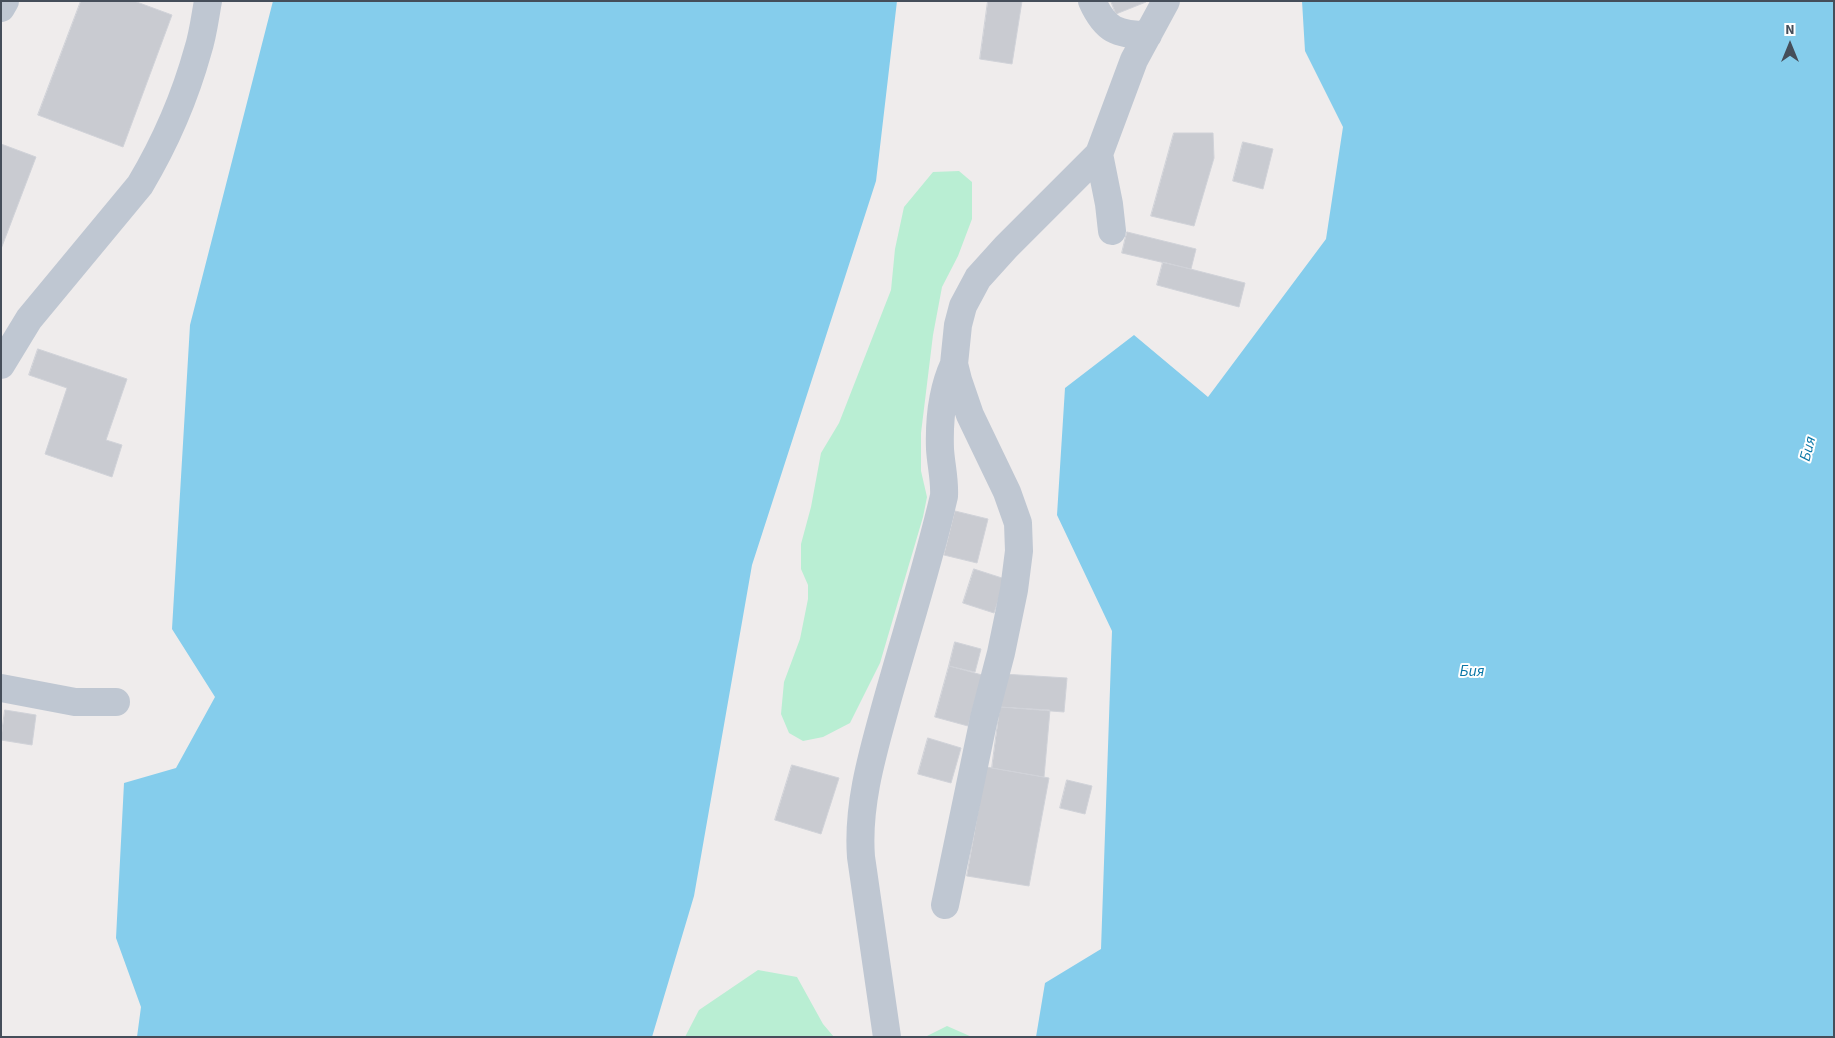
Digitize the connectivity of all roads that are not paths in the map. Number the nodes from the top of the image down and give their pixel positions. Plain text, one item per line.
1 (5, 1) edge
2 (208, 1) edge
3 (1092, 1) edge
4 (1166, 1) edge
5 (1, 8) edge
6 (1148, 35) junction
7 (1099, 154) junction
8 (1112, 230) dead end
9 (954, 364) junction
10 (1, 365) edge
11 (1, 688) edge
12 (116, 702) dead end
13 (945, 905) dead end
14 (887, 1037) edge

1 - 5 lane
2 - 10 lane
3 - 6 lane
4 - 6 lane
6 - 7 lane
7 - 8 lane
7 - 9 lane
9 - 13 lane
9 - 14 lane
11 - 12 lane

